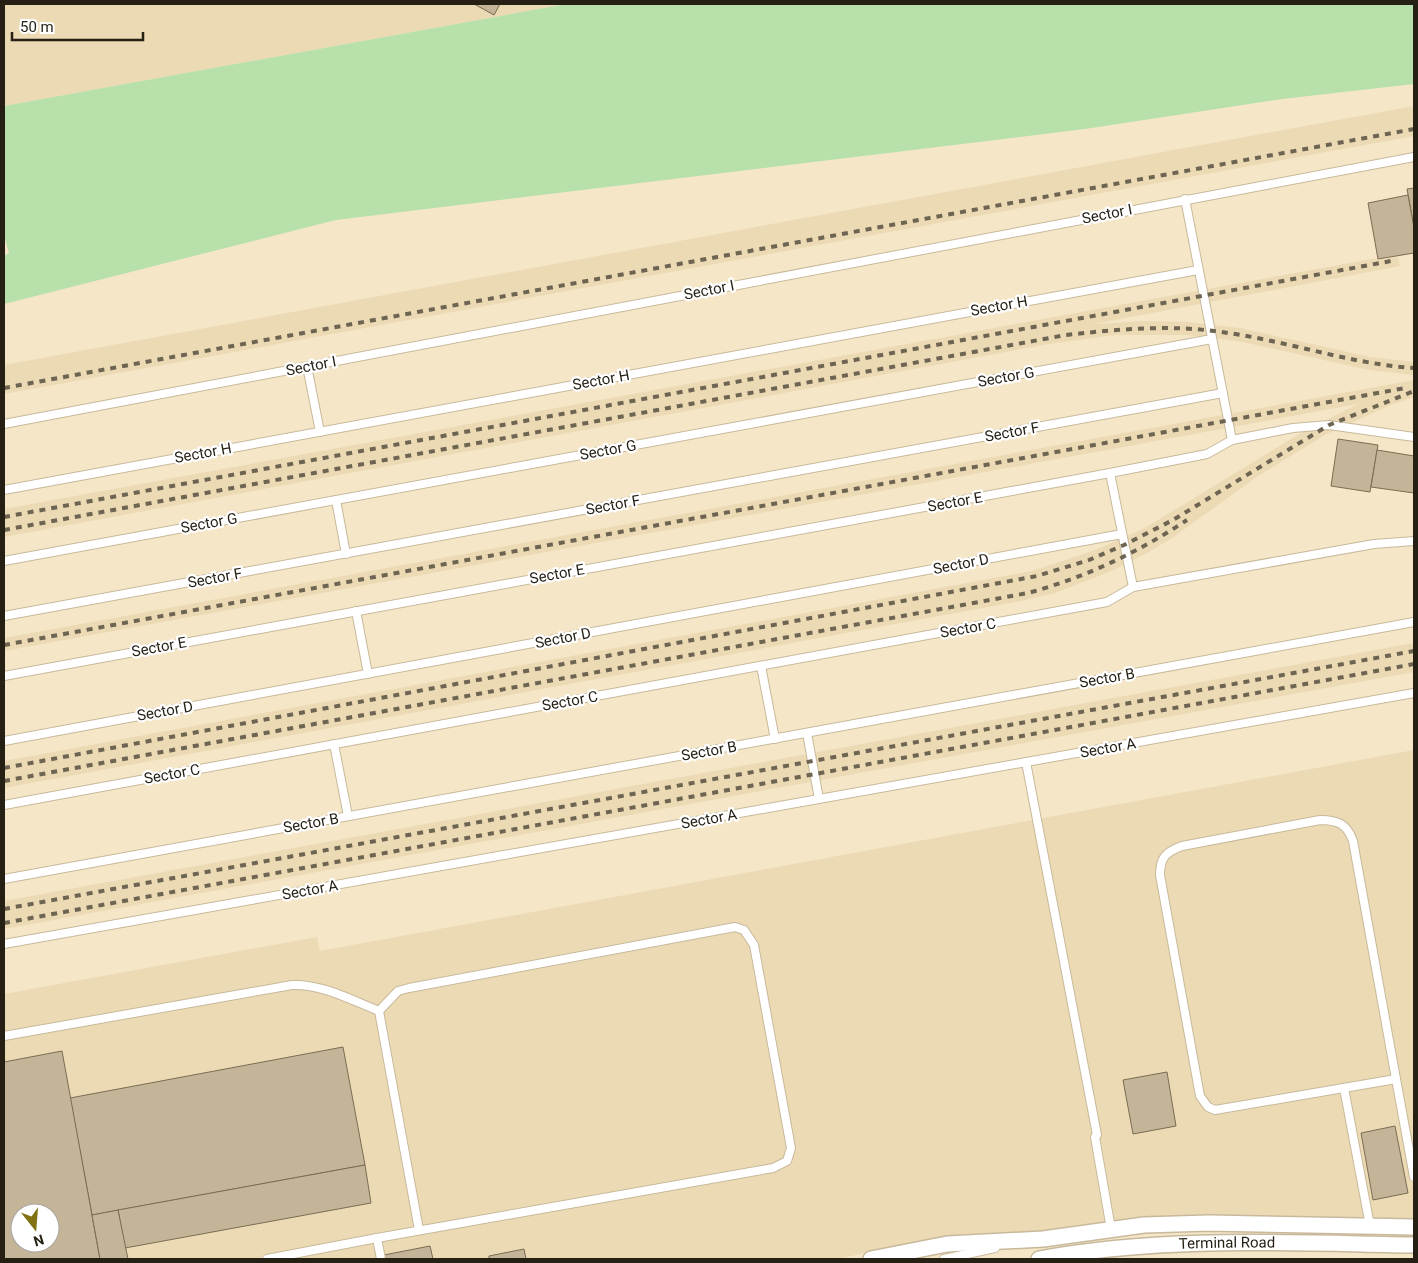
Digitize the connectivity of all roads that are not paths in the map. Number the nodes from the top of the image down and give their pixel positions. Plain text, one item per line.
1 (1414, 157) edge
2 (1185, 200) junction
3 (1198, 270) junction
4 (1212, 339) junction
5 (307, 366) junction
6 (1223, 393) junction
7 (4, 424) edge
8 (320, 432) junction
9 (1414, 437) edge
10 (1232, 440) junction
11 (1110, 473) junction
12 (4, 490) edge
13 (336, 500) junction
14 (1122, 534) junction
15 (1414, 540) edge
16 (346, 554) junction
17 (4, 561) edge
18 (1133, 587) junction
19 (356, 611) junction
20 (4, 616) edge
21 (1414, 622) edge
22 (761, 666) junction
23 (368, 674) junction
24 (4, 676) edge
25 (1414, 693) edge
26 (807, 733) junction
27 (775, 739) junction
28 (4, 741) edge
29 (334, 744) junction
30 (1026, 762) junction
31 (819, 799) junction
32 (4, 805) edge
33 (348, 816) junction
34 (4, 879) edge
35 (4, 944) edge
36 (379, 1011) junction
37 (4, 1036) edge
38 (1396, 1078) junction
39 (1344, 1088) junction
40 (1414, 1177) edge
41 (1370, 1226) junction
42 (1414, 1227) edge
43 (1111, 1229) junction
44 (418, 1230) junction
45 (377, 1238) junction
46 (1043, 1239) junction
47 (1414, 1245) edge
48 (267, 1259) edge
49 (381, 1259) edge
50 (870, 1259) edge
51 (944, 1259) edge
52 (1039, 1259) edge

1 - 2 lane, Sector I
2 - 3 lane
2 - 5 lane, Sector I
3 - 4 lane
3 - 8 lane, Sector H
4 - 6 lane
4 - 13 lane, Sector G
5 - 7 lane, Sector I
5 - 8 lane
6 - 10 lane
6 - 16 lane, Sector F
8 - 12 lane, Sector H
9 - 10 lane, Sector E
10 - 11 lane, Sector E
11 - 14 lane
11 - 19 lane, Sector E
13 - 16 lane
13 - 17 lane, Sector G
14 - 18 lane
14 - 23 lane, Sector D
15 - 18 lane, Sector C
16 - 20 lane, Sector F
18 - 22 lane, Sector C
19 - 23 lane
19 - 24 lane, Sector E
21 - 26 lane, Sector B
22 - 27 lane
22 - 29 lane, Sector C
23 - 28 lane, Sector D
25 - 30 lane, Sector A
26 - 27 lane, Sector B
26 - 31 lane
27 - 33 lane, Sector B
29 - 32 lane, Sector C
29 - 33 lane
30 - 31 lane, Sector A
30 - 43 lane
31 - 35 lane, Sector A
33 - 34 lane, Sector B
36 - 37 lane
36 - 44 lane
36 - 44 lane
38 - 39 lane
38 - 39 lane
38 - 40 lane
39 - 41 lane
41 - 42 street
41 - 43 street
43 - 46 street
44 - 45 lane
45 - 48 lane
45 - 49 lane
46 - 50 street
46 - 51 lane
47 - 52 street, Terminal Road

